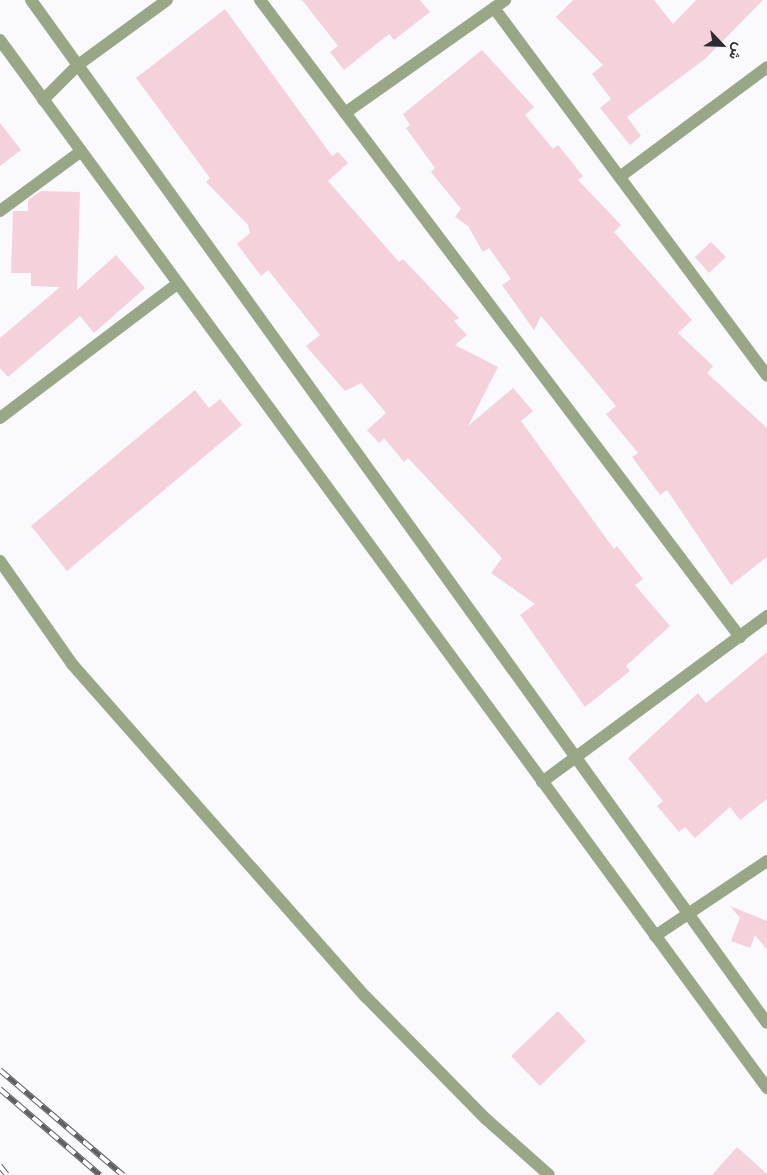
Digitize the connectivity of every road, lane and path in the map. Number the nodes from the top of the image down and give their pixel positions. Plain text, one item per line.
1 (31, 0) edge
2 (167, 0) edge
3 (260, 0) edge
4 (505, 0) edge
5 (494, 8) junction
6 (0, 40) edge
7 (78, 65) junction
8 (767, 67) edge
9 (43, 100) junction
10 (345, 113) junction
11 (80, 152) junction
12 (621, 176) junction
13 (0, 211) edge
14 (177, 284) junction
15 (767, 374) edge
16 (0, 418) edge
17 (0, 562) edge
18 (767, 616) edge
19 (740, 637) junction
20 (575, 759) junction
21 (542, 782) junction
22 (767, 861) edge
23 (688, 915) junction
24 (655, 936) junction
25 (767, 1023) edge
26 (767, 1088) edge
27 (549, 1175) edge

1 - 7 street
2 - 7 street
3 - 10 street
4 - 5 street
5 - 10 street
5 - 12 street
6 - 9 street
7 - 9 street
7 - 20 street
8 - 12 street
9 - 11 street
10 - 19 street
11 - 13 street
11 - 14 street
12 - 15 street
14 - 16 street
14 - 21 street
17 - 27 street
18 - 19 street
19 - 20 street
20 - 21 street
20 - 23 street
21 - 24 street
22 - 23 street
23 - 24 street
23 - 25 street
24 - 26 street

